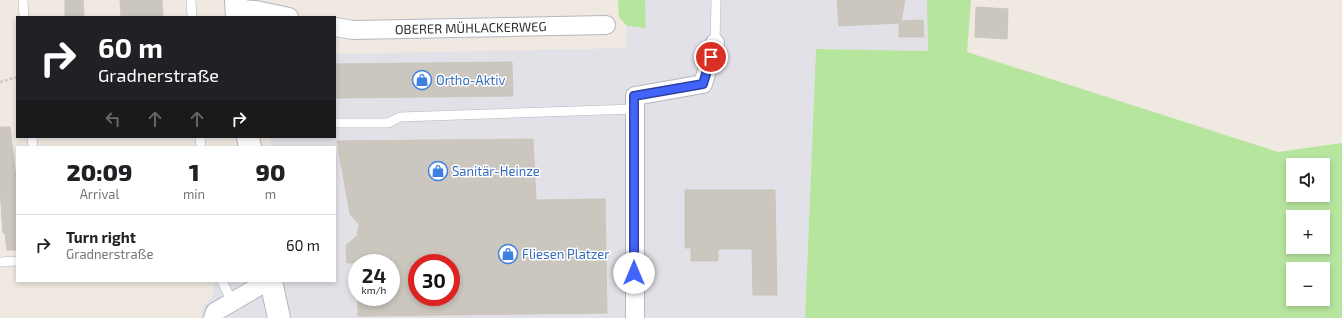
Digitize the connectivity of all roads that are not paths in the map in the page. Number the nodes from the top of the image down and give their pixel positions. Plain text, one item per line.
1 (23, 0) edge
2 (191, 0) edge
3 (716, 0) edge
4 (236, 9) edge
5 (24, 16) edge
6 (192, 16) edge
7 (284, 16) edge
8 (606, 25) dead end
9 (336, 27) edge
10 (715, 43) joint
11 (634, 109) junction
12 (336, 123) edge
13 (16, 261) edge
14 (0, 262) edge
15 (222, 282) edge
16 (266, 282) edge
17 (271, 282) edge
18 (232, 302) junction
19 (213, 318) edge
20 (279, 318) edge
21 (635, 318) edge

1 - 5 lane
2 - 6 lane
3 - 10 lane
4 - 7 street
8 - 9 street, OBERER MÜHLACKERWEG
10 - 11 street
11 - 12 lane
11 - 21 street
13 - 14 lane
15 - 18 lane
16 - 18 street
17 - 20 main road
18 - 19 street

